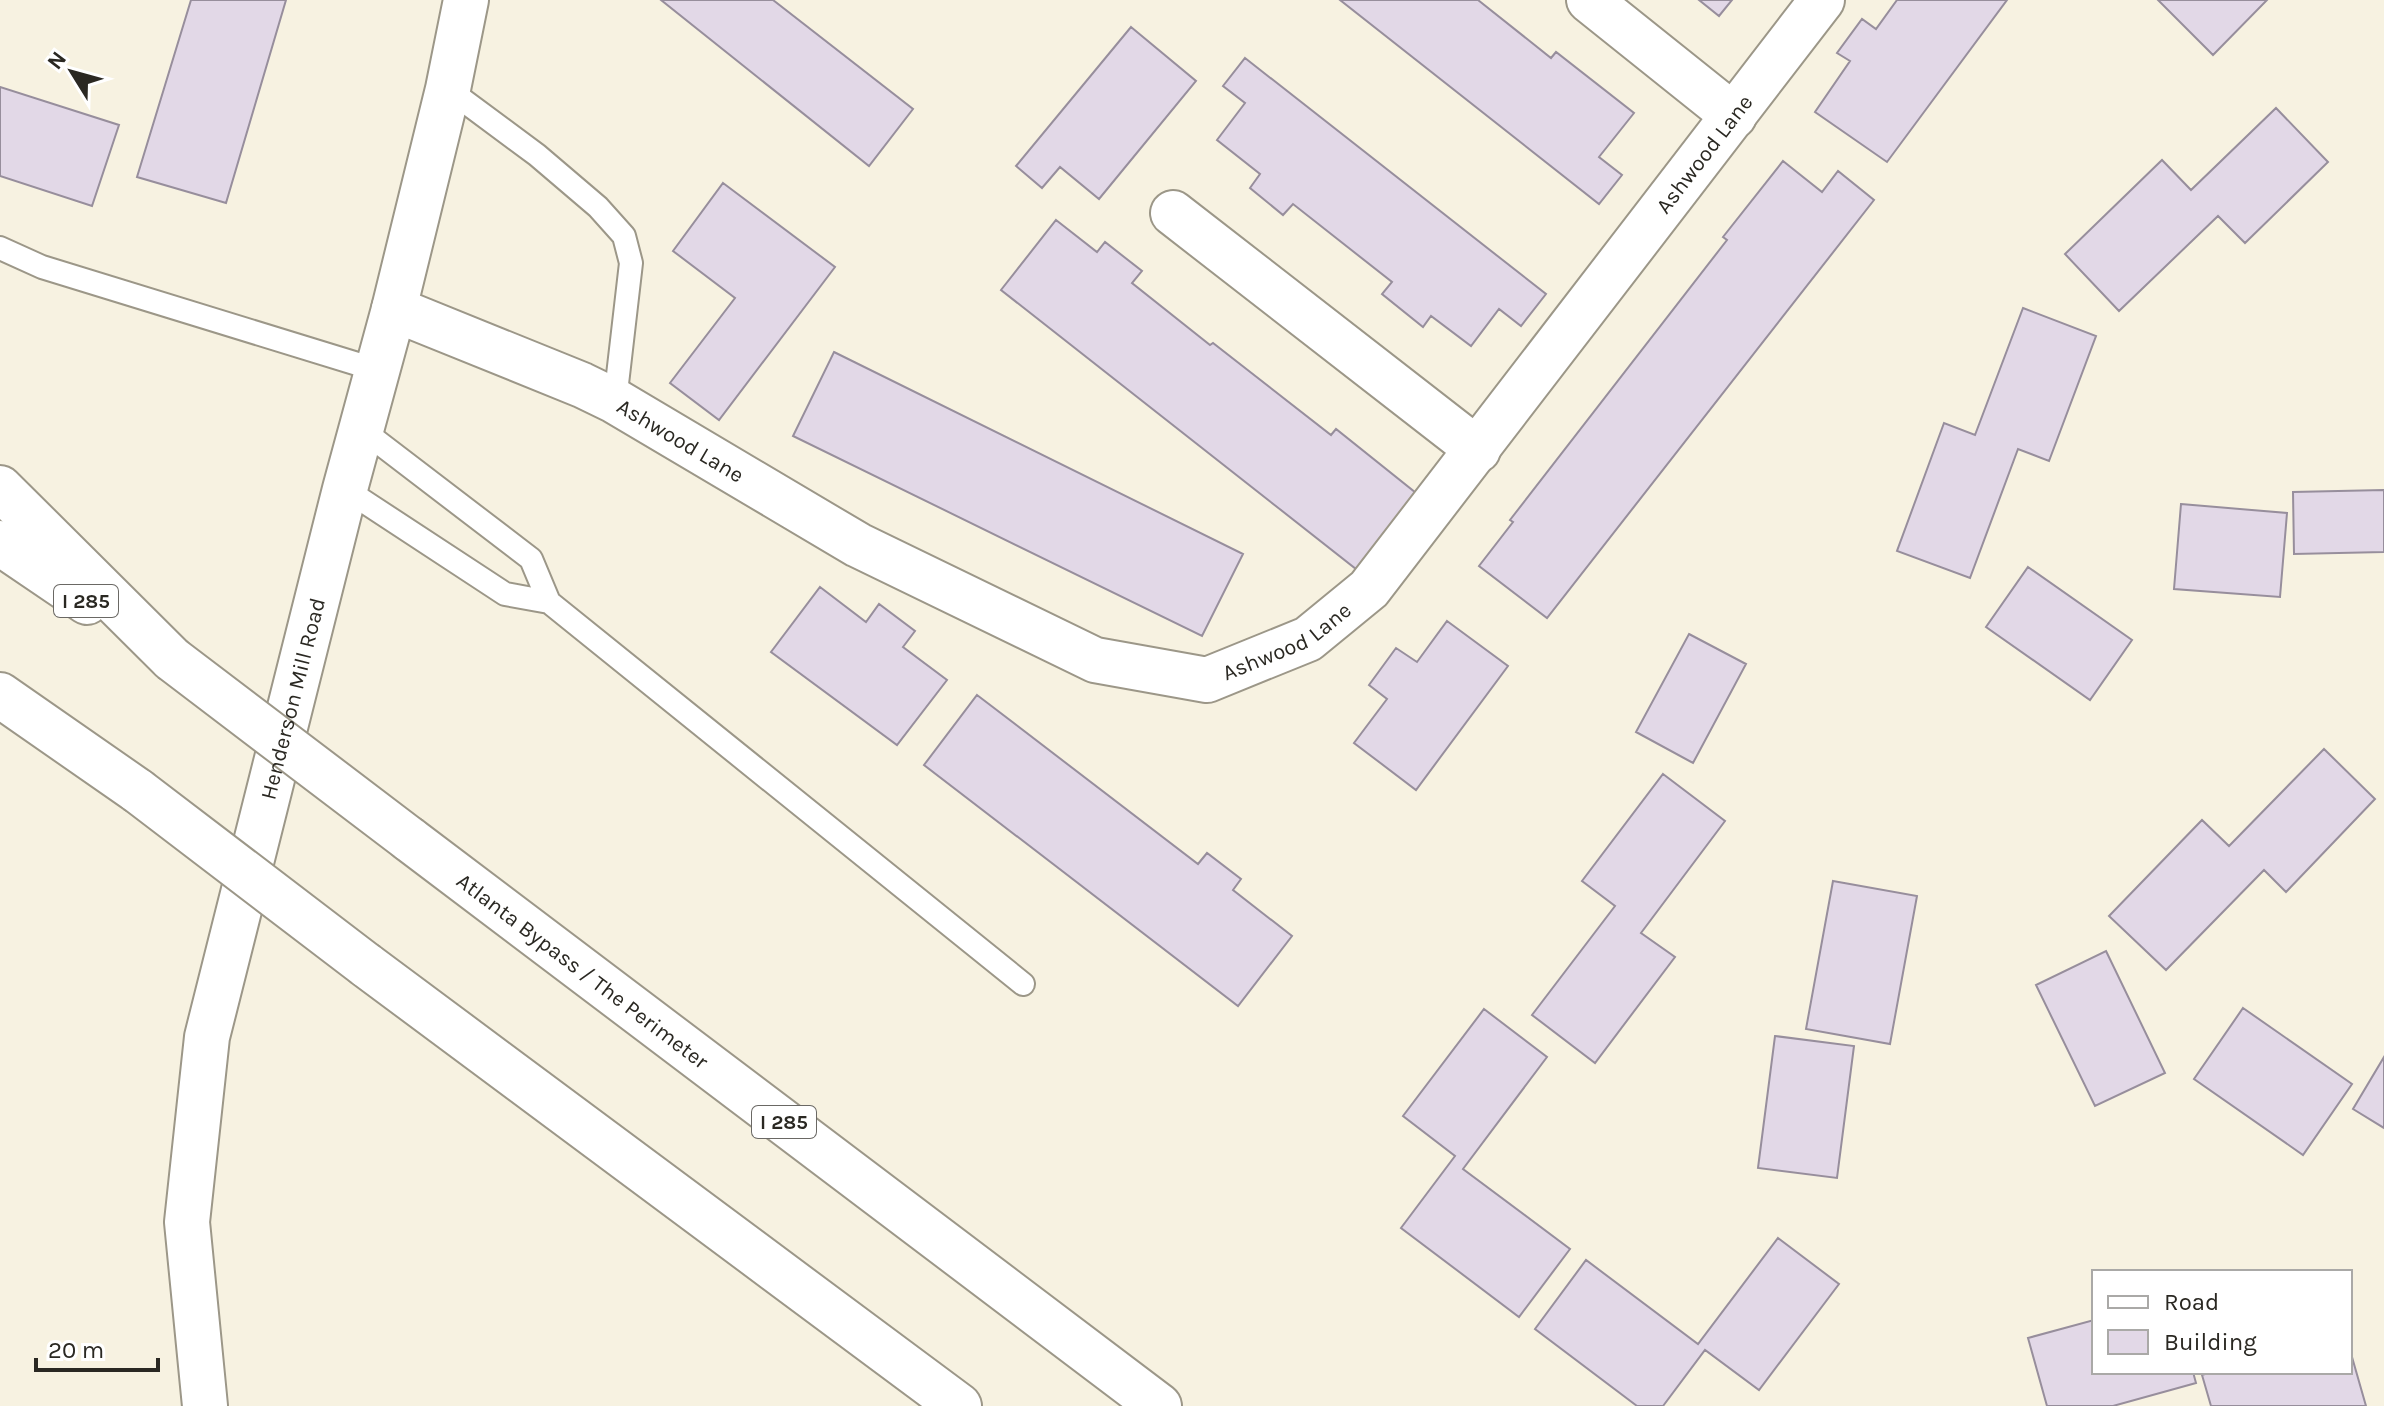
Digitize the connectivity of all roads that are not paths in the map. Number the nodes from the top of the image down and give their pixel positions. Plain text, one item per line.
1 (466, 0) edge
2 (1589, 0) edge
3 (1822, 0) edge
4 (448, 89) junction
5 (1734, 116) junction
6 (1173, 213) dead end
7 (0, 248) edge
8 (394, 309) junction
9 (377, 370) junction
10 (615, 401) junction
11 (361, 429) junction
12 (1478, 450) junction
13 (0, 488) edge
14 (345, 489) junction
15 (0, 543) edge
16 (549, 602) junction
17 (172, 659) junction
18 (0, 697) edge
19 (1023, 984) dead end
20 (205, 1406) edge
21 (959, 1406) edge
22 (1159, 1406) edge

1 - 4 main road, Henderson Mill Road
2 - 5 main road
3 - 5 main road, Ashwood Lane
4 - 8 main road, Henderson Mill Road
4 - 10 lane
5 - 12 main road, Ashwood Lane
6 - 12 main road
7 - 9 lane
8 - 9 main road, Henderson Mill Road
8 - 10 main road, Ashwood Lane
9 - 11 main road, Henderson Mill Road
10 - 12 main road, Ashwood Lane
11 - 14 main road, Henderson Mill Road
11 - 16 lane
13 - 17 main road
14 - 16 lane
14 - 20 main road, Henderson Mill Road
15 - 17 main road, Atlanta Bypass / The Perimeter / I 285
16 - 19 lane
17 - 22 main road, Atlanta Bypass / The Perimeter / I 285, bridge
18 - 21 main road, bridge

